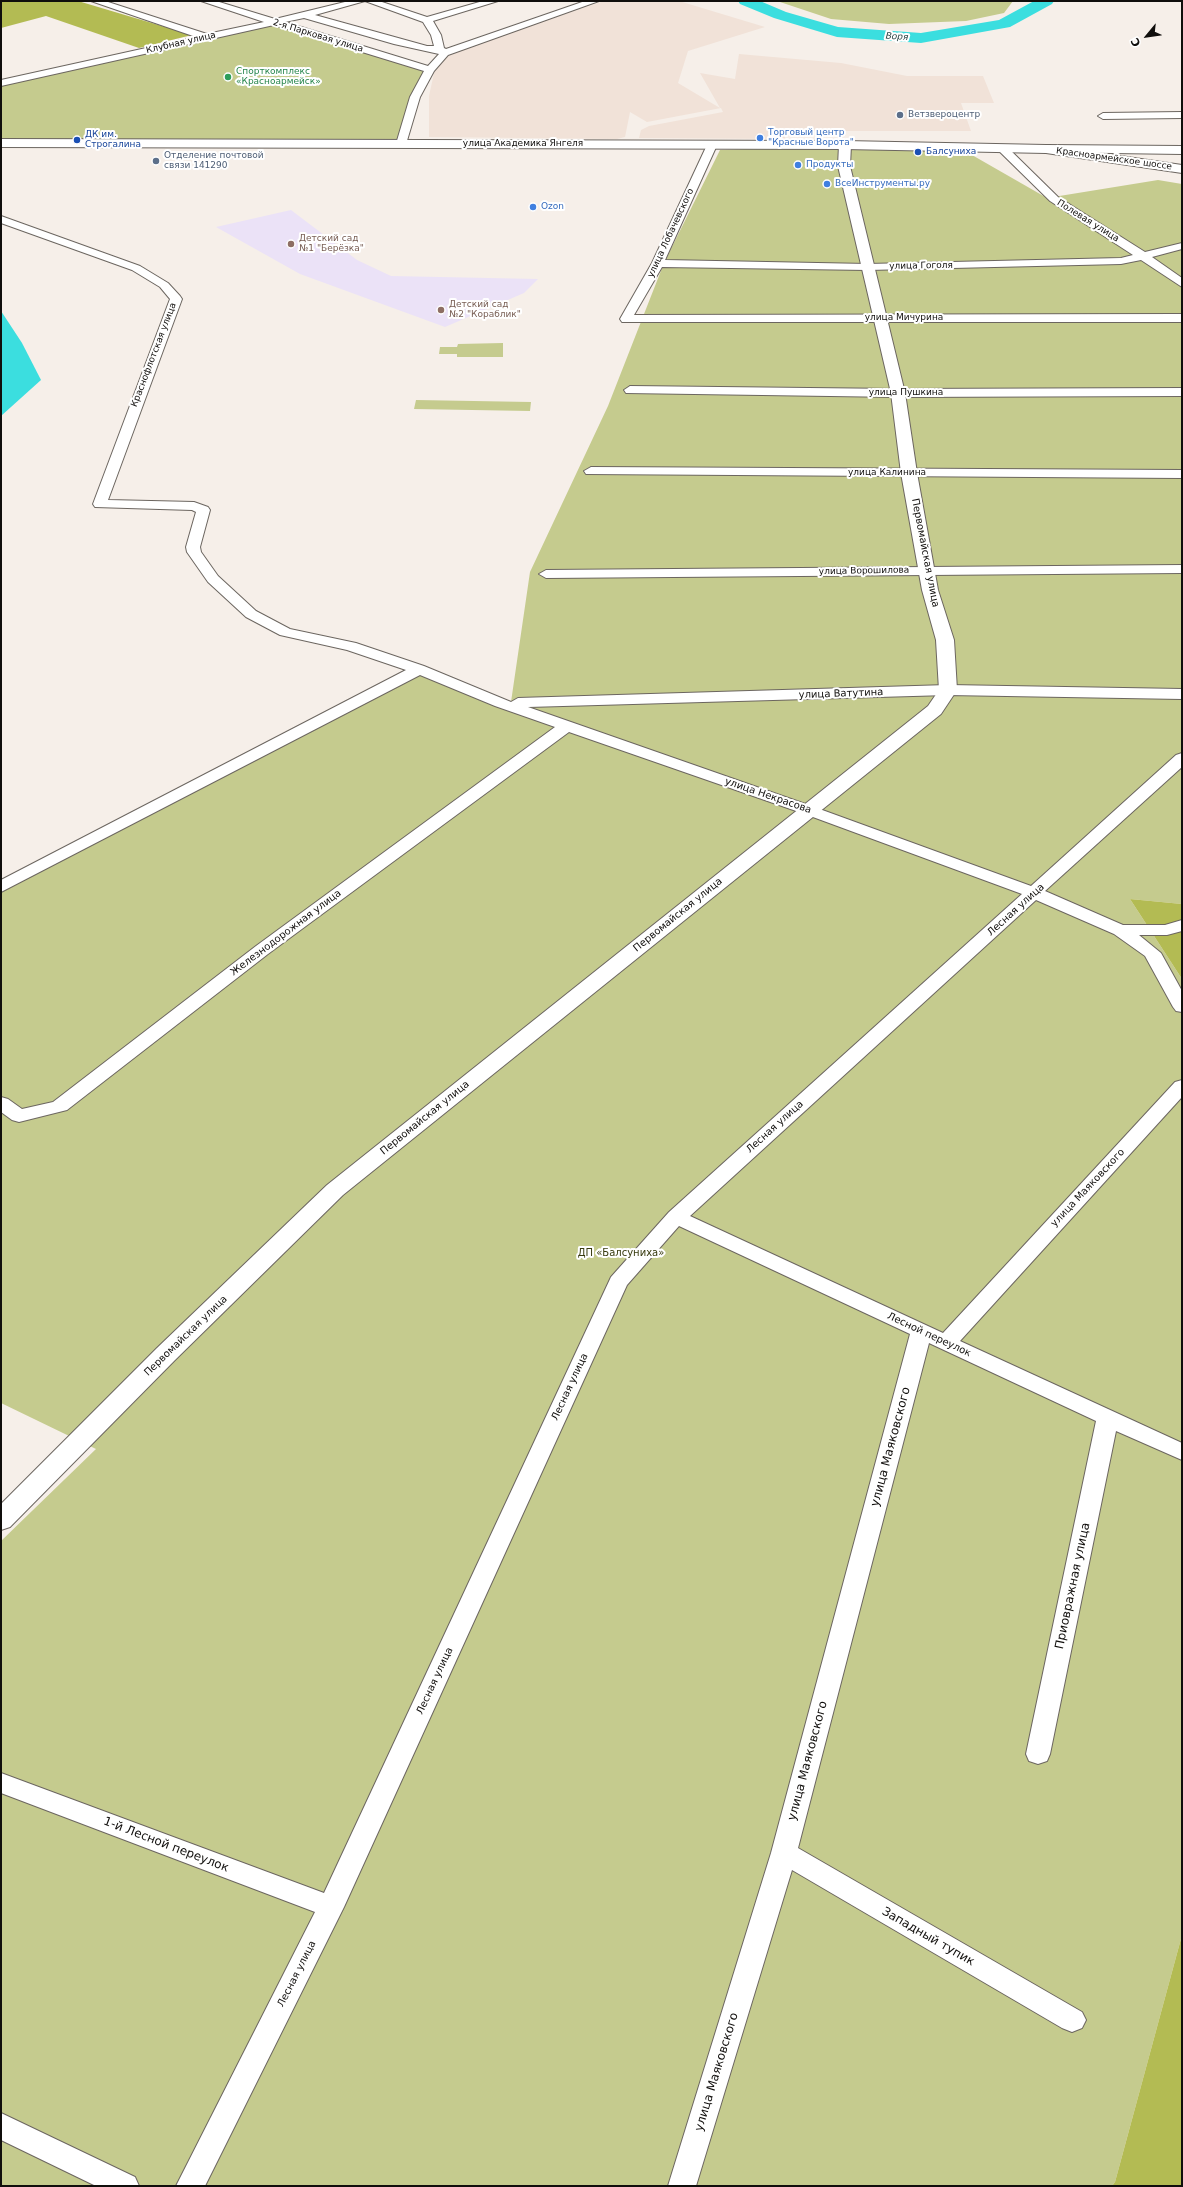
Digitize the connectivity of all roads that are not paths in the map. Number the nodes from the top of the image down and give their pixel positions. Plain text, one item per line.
1 (96, 1) edge
2 (206, 1) edge
3 (360, 1) edge
4 (370, 1) edge
5 (493, 1) edge
6 (594, 1) edge
7 (305, 15) junction
8 (427, 20) junction
9 (274, 22) junction
10 (208, 37) junction
11 (442, 51) junction
12 (430, 70) junction
13 (1, 83) edge
14 (1103, 116) dead end
15 (1182, 116) edge
16 (1, 143) edge
17 (401, 144) junction
18 (712, 145) junction
19 (845, 145) junction
20 (1002, 148) junction
21 (1046, 149) joint
22 (1182, 150) edge
23 (1124, 155) junction
24 (1182, 169) edge
25 (1, 220) edge
26 (1182, 246) edge
27 (1145, 257) junction
28 (658, 263) junction
29 (868, 267) junction
30 (1182, 283) edge
31 (880, 318) junction
32 (1182, 318) edge
33 (626, 319) joint
34 (630, 390) dead end
35 (1182, 392) edge
36 (898, 393) junction
37 (592, 471) dead end
38 (909, 473) junction
39 (1182, 474) edge
40 (100, 504) joint
41 (1182, 569) edge
42 (927, 570) junction
43 (546, 574) dead end
44 (419, 669) junction
45 (948, 690) junction
46 (1182, 694) edge
47 (500, 703) junction
48 (567, 726) junction
49 (1182, 758) edge
50 (808, 810) junction
51 (1, 887) edge
52 (1034, 893) junction
53 (1182, 925) edge
54 (1120, 930) junction
55 (1182, 1007) edge
56 (1182, 1086) edge
57 (1, 1103) edge
58 (676, 1217) junction
59 (921, 1332) junction
60 (946, 1343) junction
61 (1108, 1418) junction
62 (1182, 1452) edge
63 (1, 1520) edge
64 (1038, 1754) dead end
65 (1, 1783) edge
66 (784, 1853) junction
67 (331, 1907) junction
68 (1072, 2020) dead end
69 (1, 2126) edge
70 (125, 2186) edge
71 (190, 2186) edge
72 (682, 2186) edge

1 - 10 street
2 - 9 street, 2-я Парковая улица
3 - 7 street, Клубная улица
4 - 8 street
5 - 8 street
6 - 11 street
7 - 9 street, Клубная улица
7 - 11 street
8 - 11 street
9 - 10 street, Клубная улица
9 - 12 street, 2-я Парковая улица
10 - 13 street, Клубная улица
11 - 12 street
12 - 17 street
14 - 15 street
16 - 17 street, улица Академика Янгеля
17 - 18 street, улица Академика Янгеля
18 - 19 street, улица Академика Янгеля
18 - 28 street, улица Лобачевского
19 - 20 street, улица Академика Янгеля
19 - 29 street, Первомайская улица
20 - 21 street, улица Академика Янгеля
20 - 27 street, Полевая улица
21 - 23 street, Красноармейское шоссе
22 - 23 street
23 - 24 street, Красноармейское шоссе
25 - 40 street, Краснофлотская улица
26 - 27 street, улица Гоголя
27 - 29 street, улица Гоголя
27 - 30 street, Полевая улица
28 - 29 street, улица Гоголя
28 - 33 street, улица Лобачевского
29 - 31 street, Первомайская улица
31 - 32 street, улица Мичурина
31 - 33 street, улица Мичурина
31 - 36 street, Первомайская улица
34 - 36 street, улица Пушкина
35 - 36 street, улица Пушкина
36 - 38 street, Первомайская улица
37 - 38 street, улица Калинина
38 - 39 street, улица Калинина
38 - 42 street, Первомайская улица
40 - 44 street, улица Некрасова
41 - 42 street, улица Ворошилова
42 - 43 street, улица Ворошилова
42 - 45 street, Первомайская улица
44 - 47 street, улица Некрасова
44 - 51 street
45 - 46 street, улица Ватутина
45 - 47 street, улица Ватутина
45 - 50 street, Первомайская улица
47 - 48 street, улица Некрасова
48 - 50 street, улица Некрасова
48 - 57 street, Железнодорожная улица
49 - 52 street, Лесная улица
50 - 52 street, улица Некрасова
50 - 63 street, Первомайская улица
52 - 54 street, улица Некрасова
52 - 58 street, Лесная улица
53 - 54 street
54 - 55 street
56 - 60 street, улица Маяковского
58 - 59 street, Лесной переулок
58 - 67 street, Лесная улица
59 - 60 street, Лесной переулок
59 - 66 street, улица Маяковского
60 - 61 street, Лесной переулок
61 - 62 street, Лесной переулок
61 - 64 street, Приовражная улица
65 - 67 street, 1-й Лесной переулок
66 - 68 street, Западный тупик
66 - 72 street, улица Маяковского
67 - 71 street, Лесная улица
69 - 70 street

